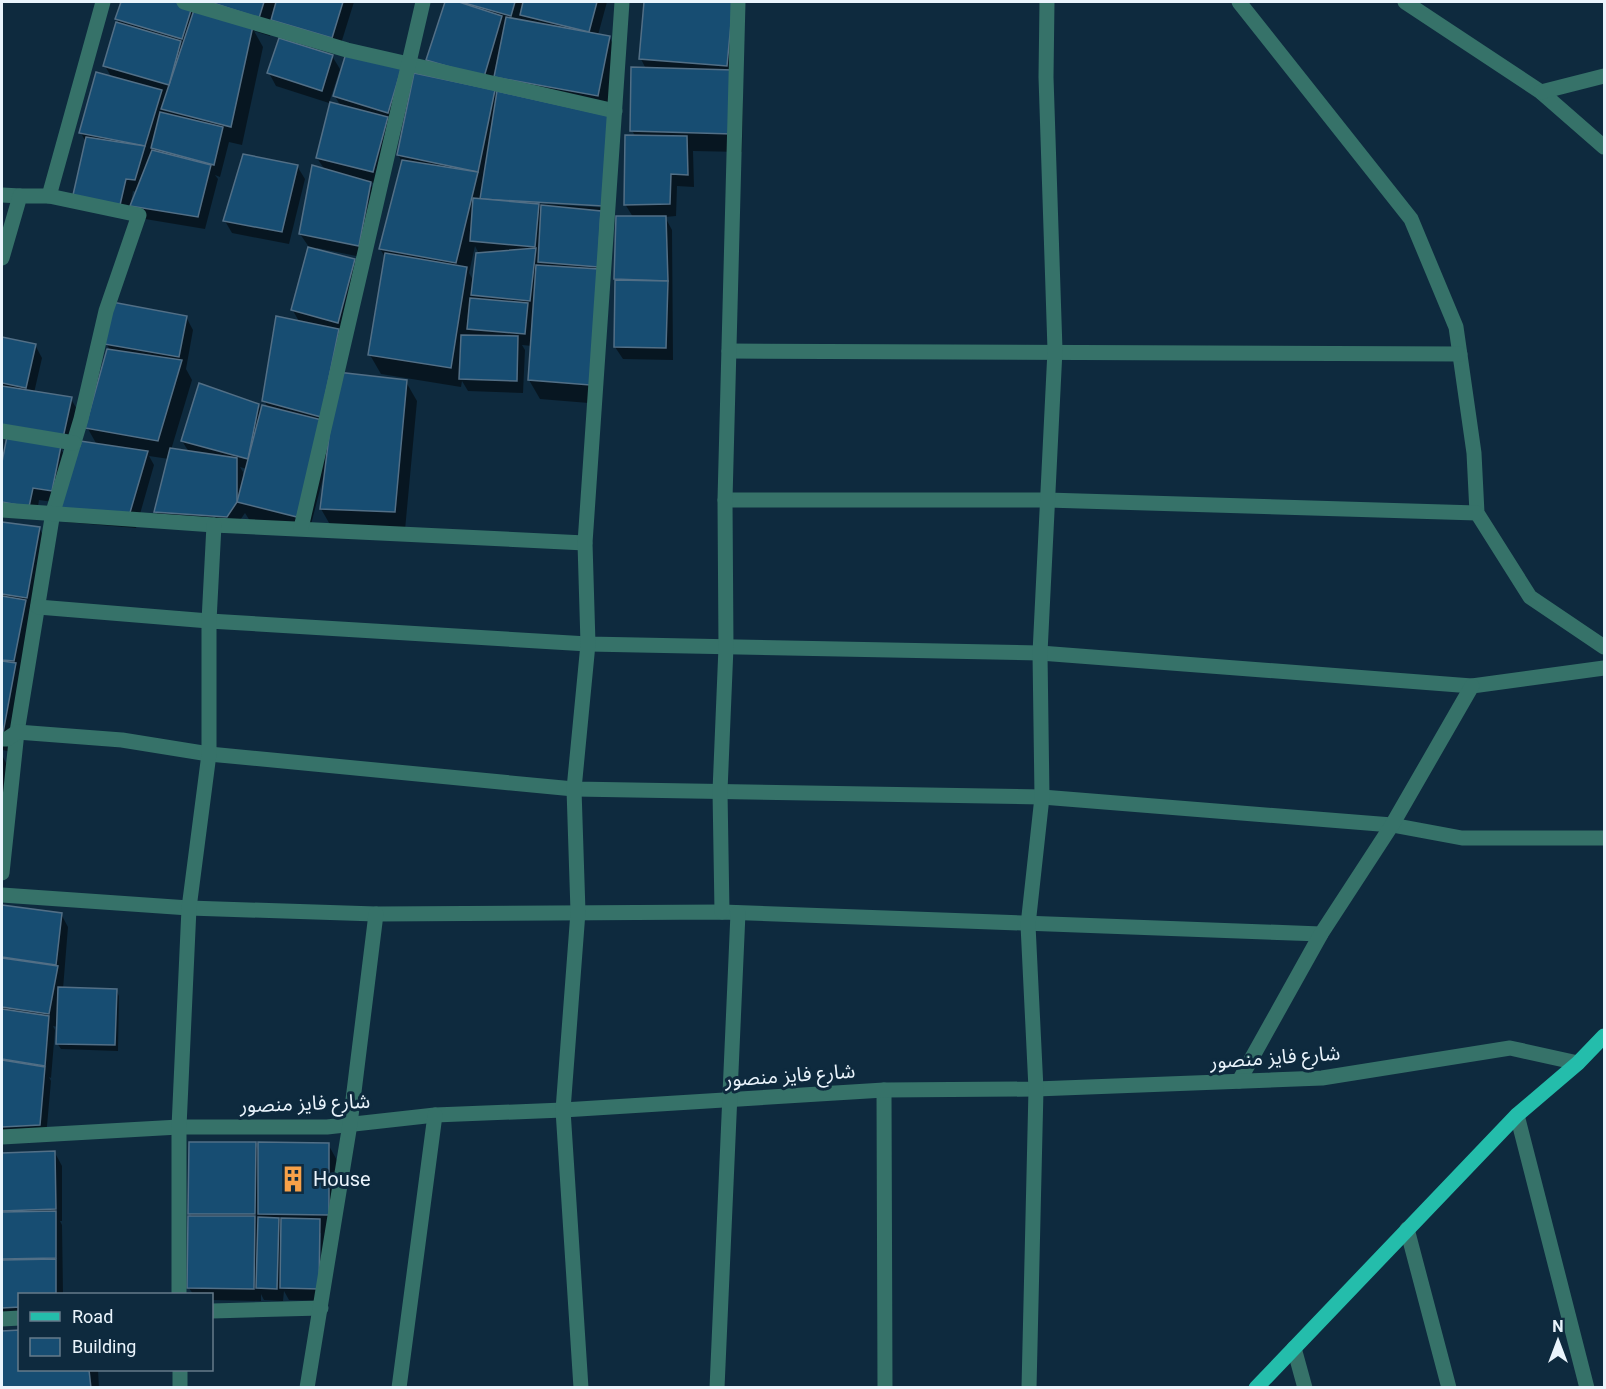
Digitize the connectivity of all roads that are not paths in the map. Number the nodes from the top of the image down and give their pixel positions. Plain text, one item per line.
1 (103, 2) edge
2 (184, 2) edge
3 (423, 2) edge
4 (622, 2) edge
5 (738, 2) edge
6 (1047, 2) edge
7 (1239, 2) edge
8 (1405, 2) edge
9 (407, 64) junction
10 (1605, 76) edge
11 (1541, 92) junction
12 (615, 111) junction
13 (1605, 147) edge
14 (2, 195) edge
15 (20, 196) junction
16 (49, 196) junction
17 (2, 258) edge
18 (1055, 350) junction
19 (729, 351) junction
20 (1460, 354) junction
21 (2, 431) edge
22 (74, 443) junction
23 (725, 500) junction
24 (1047, 500) junction
25 (2, 510) edge
26 (53, 512) junction
27 (1477, 513) junction
28 (213, 525) junction
29 (301, 528) junction
30 (585, 543) junction
31 (38, 607) junction
32 (209, 621) junction
33 (588, 644) junction
34 (726, 647) junction
35 (1605, 647) edge
36 (1040, 653) junction
37 (1605, 668) edge
38 (1472, 686) junction
39 (17, 732) junction
40 (2, 738) edge
41 (209, 754) junction
42 (574, 789) junction
43 (720, 791) junction
44 (1042, 797) junction
45 (1392, 825) junction
46 (1605, 838) edge
47 (2, 873) edge
48 (2, 895) edge
49 (189, 908) junction
50 (578, 912) junction
51 (722, 912) junction
52 (738, 913) junction
53 (376, 914) junction
54 (1028, 925) junction
55 (1321, 934) junction
56 (1605, 1036) edge
57 (1578, 1063) junction
58 (1239, 1082) junction
59 (1036, 1089) junction
60 (884, 1090) junction
61 (732, 1100) junction
62 (563, 1110) junction
63 (435, 1115) junction
64 (1517, 1115) junction
65 (350, 1124) junction
66 (179, 1127) junction
67 (2, 1137) edge
68 (1407, 1229) junction
69 (179, 1293) edge
70 (321, 1308) junction
71 (213, 1311) edge
72 (18, 1318) edge
73 (2, 1319) edge
74 (1294, 1348) junction
75 (180, 1371) edge
76 (180, 1388) edge
77 (307, 1388) edge
78 (399, 1388) edge
79 (580, 1388) edge
80 (717, 1388) edge
81 (885, 1388) edge
82 (1029, 1388) edge
83 (1256, 1388) edge
84 (1305, 1388) edge
85 (1449, 1388) edge
86 (1587, 1388) edge

1 - 16 street
2 - 9 street
3 - 9 street
4 - 12 street
5 - 19 street
6 - 18 street
7 - 20 street
8 - 11 street
9 - 12 street
9 - 29 street
10 - 11 street
11 - 13 street
12 - 30 street
14 - 15 street
15 - 16 street
15 - 17 street
16 - 22 street
18 - 19 street
18 - 20 street
18 - 24 street
19 - 23 street
20 - 27 street
21 - 22 street
22 - 26 street
23 - 24 street
23 - 34 street
24 - 27 street
24 - 36 street
25 - 26 street
26 - 28 street
26 - 31 street
27 - 35 street
28 - 29 street
28 - 32 street
29 - 30 street
30 - 33 street
31 - 32 street
31 - 39 street
32 - 33 street
32 - 41 street
33 - 34 street
33 - 42 street
34 - 36 street
34 - 43 street
36 - 38 street
36 - 44 street
37 - 38 street
38 - 45 street
39 - 40 street
39 - 41 street
39 - 47 street
41 - 42 street
41 - 49 street
42 - 43 street
42 - 50 street
43 - 44 street
43 - 51 street
44 - 45 street
44 - 54 street
45 - 46 street
45 - 55 street
48 - 49 street
49 - 53 street
49 - 66 street
50 - 51 street
50 - 53 street
50 - 62 street
51 - 52 street
52 - 54 street
52 - 61 street
53 - 65 street
54 - 55 street
54 - 59 street
55 - 58 street
56 - 57 main road
57 - 58 street, شارع فايز منصور
57 - 64 main road
58 - 59 street, شارع فايز منصور
59 - 60 street, شارع فايز منصور
59 - 82 street
60 - 61 street, شارع فايز منصور
60 - 81 street
61 - 62 street, شارع فايز منصور
61 - 80 street
62 - 63 street, شارع فايز منصور
62 - 79 street
63 - 65 street, شارع فايز منصور
63 - 78 street
64 - 68 main road
64 - 86 street
65 - 66 street, شارع فايز منصور
65 - 70 street
66 - 67 street, شارع فايز منصور
66 - 69 street
68 - 74 main road
68 - 85 street
70 - 71 street
70 - 77 street
72 - 73 street
74 - 83 main road
74 - 84 street
75 - 76 street

